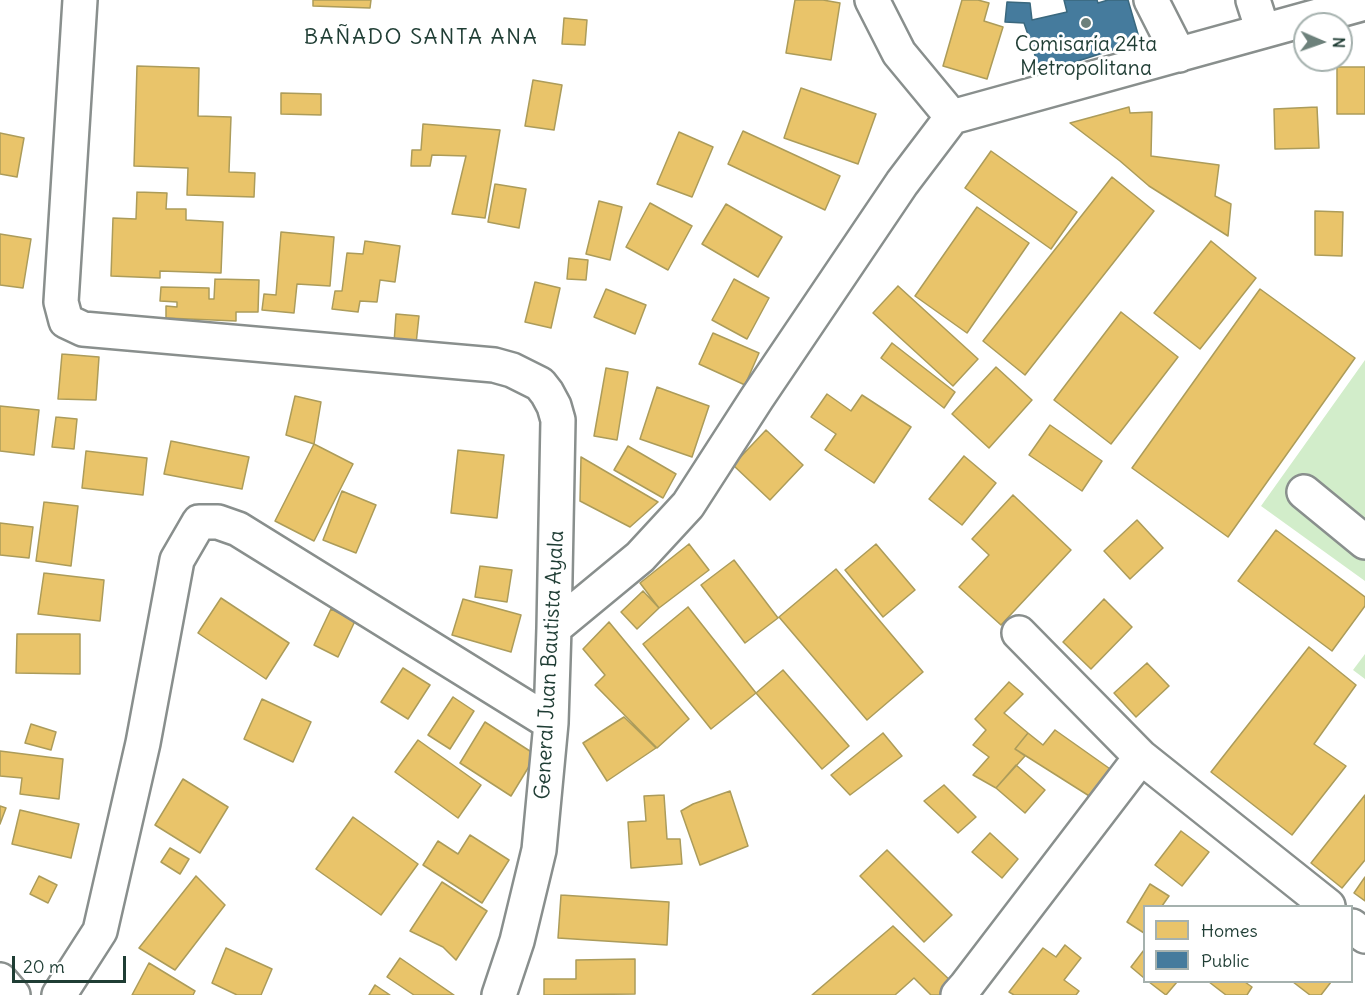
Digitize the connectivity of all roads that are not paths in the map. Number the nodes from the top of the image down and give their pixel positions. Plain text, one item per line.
1 (80, 0) edge
2 (872, 0) edge
3 (1151, 0) edge
4 (1252, 0) edge
5 (1365, 3) edge
6 (1263, 31) junction
7 (1179, 55) junction
8 (952, 117) junction
9 (1304, 492) dead end
10 (1365, 542) edge
11 (554, 627) junction
12 (1019, 633) dead end
13 (551, 723) junction
14 (1141, 757) junction
15 (1327, 905) edge
16 (1353, 927) edge
17 (1365, 936) edge
18 (0, 980) edge
19 (966, 992) edge
20 (14, 995) edge
21 (60, 995) edge
22 (499, 995) edge

1 - 11 street, General Juan Bautista Ayala
2 - 8 street
3 - 7 street
4 - 6 street
5 - 6 street
6 - 7 street
7 - 8 street
8 - 11 street
9 - 10 street
11 - 13 street, General Juan Bautista Ayala
12 - 14 street
13 - 21 street
13 - 22 street, General Juan Bautista Ayala
14 - 15 street
14 - 19 street
16 - 17 street
18 - 20 street

